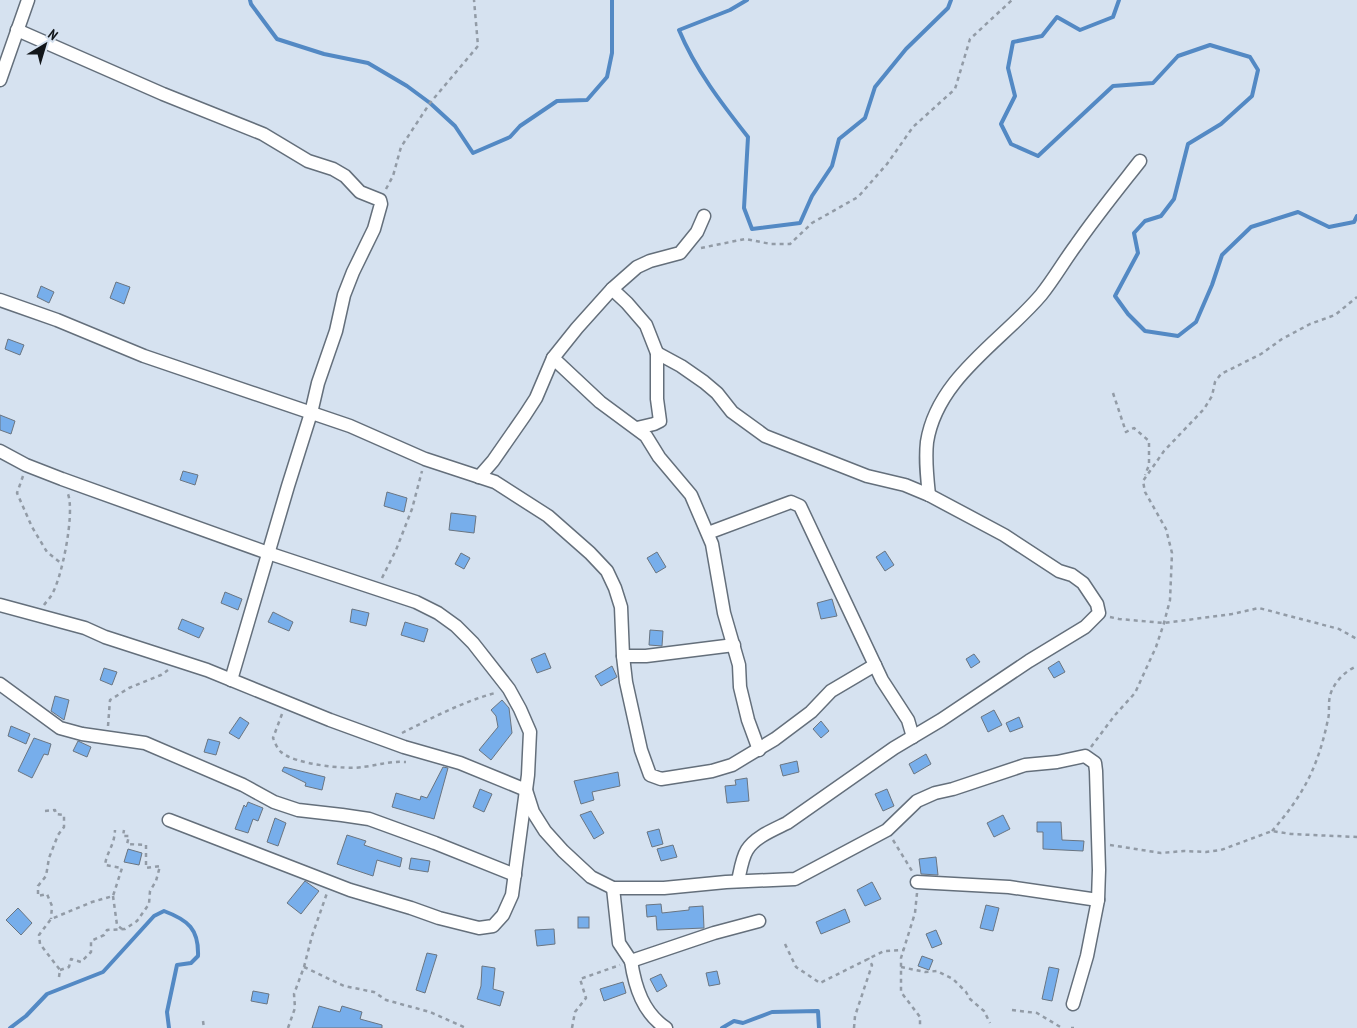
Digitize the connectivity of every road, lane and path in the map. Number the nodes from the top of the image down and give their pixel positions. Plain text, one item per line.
1 (28, 0) edge
2 (474, 0) edge
3 (1012, 0) edge
4 (17, 30) junction
5 (0, 80) edge
6 (1140, 161) dead end
7 (380, 200) junction
8 (704, 216) dead end
9 (680, 253) junction
10 (612, 289) junction
11 (1357, 297) edge
12 (0, 300) edge
13 (658, 353) junction
14 (553, 358) junction
15 (1113, 393) dead end
16 (311, 414) junction
17 (637, 428) junction
18 (0, 451) edge
19 (425, 459) junction
20 (26, 465) junction
21 (479, 476) junction
22 (62, 479) junction
23 (1143, 481) junction
24 (929, 495) junction
25 (708, 534) junction
26 (268, 553) junction
27 (62, 564) junction
28 (378, 589) junction
29 (0, 605) edge
30 (1099, 613) junction
31 (36, 615) junction
32 (1164, 623) junction
33 (1357, 639) edge
34 (734, 645) junction
35 (623, 656) junction
36 (177, 659) junction
37 (875, 665) junction
38 (1357, 666) edge
39 (231, 680) junction
40 (0, 684) edge
41 (509, 689) junction
42 (286, 704) junction
43 (913, 737) junction
44 (106, 738) junction
45 (387, 740) junction
46 (758, 750) junction
47 (1084, 756) junction
48 (407, 762) dead end
49 (526, 790) junction
50 (45, 811) dead end
51 (168, 820) dead end
52 (115, 830) dead end
53 (124, 830) dead end
54 (886, 830) junction
55 (1272, 831) junction
56 (1357, 837) edge
57 (1099, 845) junction
58 (515, 875) junction
59 (738, 881) junction
60 (917, 882) junction
61 (331, 883) junction
62 (612, 888) junction
63 (112, 896) junction
64 (1098, 900) junction
65 (51, 920) junction
66 (759, 921) dead end
67 (122, 929) junction
68 (785, 944) dead end
69 (904, 950) junction
70 (868, 958) junction
71 (631, 961) junction
72 (901, 967) junction
73 (304, 968) junction
74 (60, 970) junction
75 (59, 977) dead end
76 (1073, 1004) dead end
77 (1012, 1010) dead end
78 (203, 1021) dead end
79 (990, 1023) dead end
80 (204, 1028) edge
81 (288, 1028) edge
82 (466, 1028) edge
83 (572, 1028) edge
84 (666, 1028) edge
85 (854, 1028) edge
86 (920, 1028) edge
87 (1062, 1028) edge

1 - 4 street
2 - 7 path
3 - 9 path
4 - 5 street
4 - 7 street
6 - 24 street
7 - 16 street
8 - 9 street
9 - 10 street
10 - 13 street
10 - 14 street
11 - 23 path
12 - 16 street
13 - 17 street
13 - 24 street
14 - 17 street
14 - 21 street
15 - 23 path
16 - 19 street
16 - 26 street
17 - 25 street
18 - 20 street
19 - 21 street
19 - 28 path
20 - 22 street
20 - 27 path
21 - 35 street
22 - 26 street
22 - 27 path
23 - 32 path
24 - 30 street
25 - 34 street
25 - 37 street
26 - 28 street
26 - 39 street
27 - 31 path
28 - 41 street
29 - 31 street
30 - 32 path
30 - 43 street
31 - 36 street
32 - 33 path
32 - 47 path
34 - 35 street
34 - 46 street
35 - 46 street
36 - 39 street
36 - 44 path
37 - 43 street
37 - 46 street
38 - 55 path
39 - 42 street
40 - 44 street
41 - 45 path
41 - 49 street
42 - 45 street
42 - 48 path
43 - 59 street
44 - 58 street
45 - 49 street
47 - 54 street
47 - 57 street
49 - 58 street
49 - 62 street
50 - 65 path
51 - 61 street
52 - 63 path
53 - 67 path
54 - 59 street
54 - 60 path
55 - 56 path
55 - 57 path
57 - 64 street
58 - 61 street
59 - 62 street
60 - 64 street
60 - 69 path
61 - 73 path
62 - 71 street
63 - 65 path
63 - 67 path
64 - 76 street
65 - 74 path
66 - 71 street
67 - 74 path
68 - 70 path
69 - 70 path
69 - 72 path
70 - 85 path
71 - 83 path
71 - 84 street
72 - 79 path
72 - 86 path
73 - 81 path
73 - 82 path
74 - 75 path
77 - 87 path
78 - 80 path

